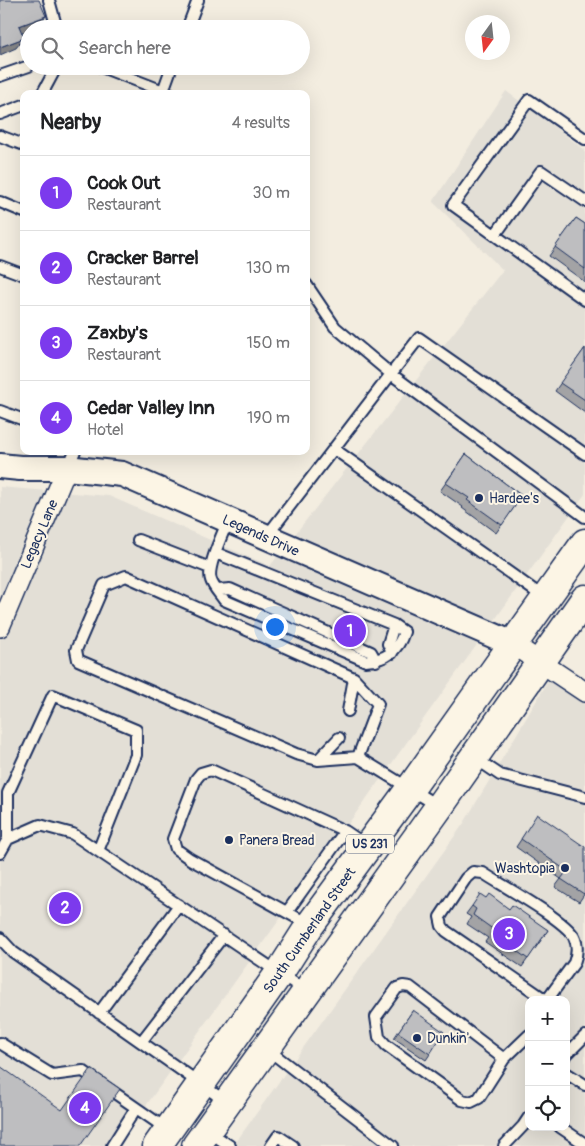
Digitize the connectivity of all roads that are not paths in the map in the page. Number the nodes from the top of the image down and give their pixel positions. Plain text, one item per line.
1 (49, 0) edge
2 (198, 0) edge
3 (55, 20) edge
4 (190, 20) edge
5 (20, 69) edge
6 (52, 75) edge
7 (123, 75) edge
8 (170, 75) edge
9 (0, 76) edge
10 (44, 90) edge
11 (162, 90) edge
12 (167, 90) edge
13 (20, 106) edge
14 (0, 114) edge
15 (0, 136) edge
16 (585, 138) edge
17 (20, 144) edge
18 (585, 200) edge
19 (0, 202) edge
20 (20, 210) edge
21 (495, 235) junction
22 (0, 266) edge
23 (20, 274) edge
24 (310, 290) edge
25 (585, 300) edge
26 (391, 374) junction
27 (0, 411) edge
28 (20, 418) edge
29 (334, 449) junction
30 (585, 454) edge
31 (71, 460) edge
32 (0, 466) edge
33 (585, 517) edge
34 (228, 520) junction
35 (266, 537) junction
36 (138, 540) dead end
37 (585, 543) edge
38 (216, 553) junction
39 (210, 568) junction
40 (545, 598) junction
41 (581, 612) edge
42 (0, 628) edge
43 (513, 644) junction
44 (541, 663) junction
45 (354, 678) junction
46 (585, 692) edge
47 (348, 711) dead end
48 (339, 738) dead end
49 (358, 757) junction
50 (474, 758) junction
51 (318, 760) junction
52 (410, 789) junction
53 (585, 796) edge
54 (439, 807) junction
55 (345, 831) junction
56 (8, 839) junction
57 (367, 847) junction
58 (98, 851) junction
59 (0, 853) edge
60 (179, 905) junction
61 (298, 919) junction
62 (224, 935) junction
63 (0, 938) edge
64 (280, 972) junction
65 (307, 992) junction
66 (546, 1000) edge
67 (100, 1012) junction
68 (585, 1036) edge
69 (525, 1039) edge
70 (141, 1042) junction
71 (0, 1043) edge
72 (266, 1048) junction
73 (570, 1050) edge
74 (504, 1059) junction
75 (570, 1076) edge
76 (201, 1084) junction
77 (585, 1085) edge
78 (227, 1102) junction
79 (136, 1108) junction
80 (525, 1123) edge
81 (566, 1131) edge
82 (163, 1138) edge
83 (201, 1138) edge
84 (585, 1144) edge
85 (112, 1146) edge
86 (230, 1146) edge
87 (271, 1146) edge
88 (293, 1146) edge
89 (394, 1146) edge
90 (504, 1146) edge

1 - 3 lane
2 - 4 lane
5 - 9 lane
6 - 10 lane
7 - 11 lane
8 - 12 lane
13 - 14 lane
15 - 17 lane
16 - 21 lane
18 - 21 lane
19 - 20 lane
21 - 25 lane
22 - 23 lane
24 - 26 lane
26 - 29 lane
26 - 30 lane
26 - 33 lane
27 - 28 lane
29 - 35 lane
29 - 40 lane
31 - 32 street, Legends Drive
31 - 34 street, Legends Drive
31 - 42 street, Legacy Lane
34 - 35 street, Legends Drive
34 - 38 lane
35 - 43 street, Legends Drive
36 - 39 lane
37 - 40 main road, South Cumberland Street / US 231
38 - 39 lane
38 - 39 lane
40 - 43 main road, South Cumberland Street / US 231
41 - 44 main road, US 231
43 - 44 street
43 - 52 main road, South Cumberland Street / US 231
44 - 46 street
44 - 50 main road, US 231
45 - 47 lane
45 - 49 lane
45 - 51 lane
48 - 51 lane
49 - 51 lane
49 - 52 lane
50 - 53 lane
50 - 54 main road, US 231
52 - 54 lane
52 - 57 main road, South Cumberland Street / US 231
54 - 65 main road, US 231
55 - 57 lane
55 - 61 lane
55 - 61 lane
56 - 58 lane
56 - 58 lane
56 - 59 lane
57 - 61 main road, South Cumberland Street / US 231
58 - 60 lane
60 - 62 lane
60 - 67 lane
61 - 64 main road, South Cumberland Street / US 231
62 - 64 lane
62 - 70 lane
63 - 67 lane
64 - 65 lane
64 - 76 main road, South Cumberland Street / US 231
65 - 72 main road, US 231
66 - 66 lane
67 - 70 lane
68 - 73 lane
69 - 74 lane
70 - 76 lane
71 - 79 lane
72 - 78 main road, US 231
72 - 89 lane
74 - 74 lane
75 - 77 lane
76 - 78 lane
76 - 82 main road, South Cumberland Street / US 231
78 - 83 main road, US 231
79 - 82 lane
79 - 85 lane
80 - 90 lane
81 - 84 lane
83 - 86 lane
87 - 88 lane

